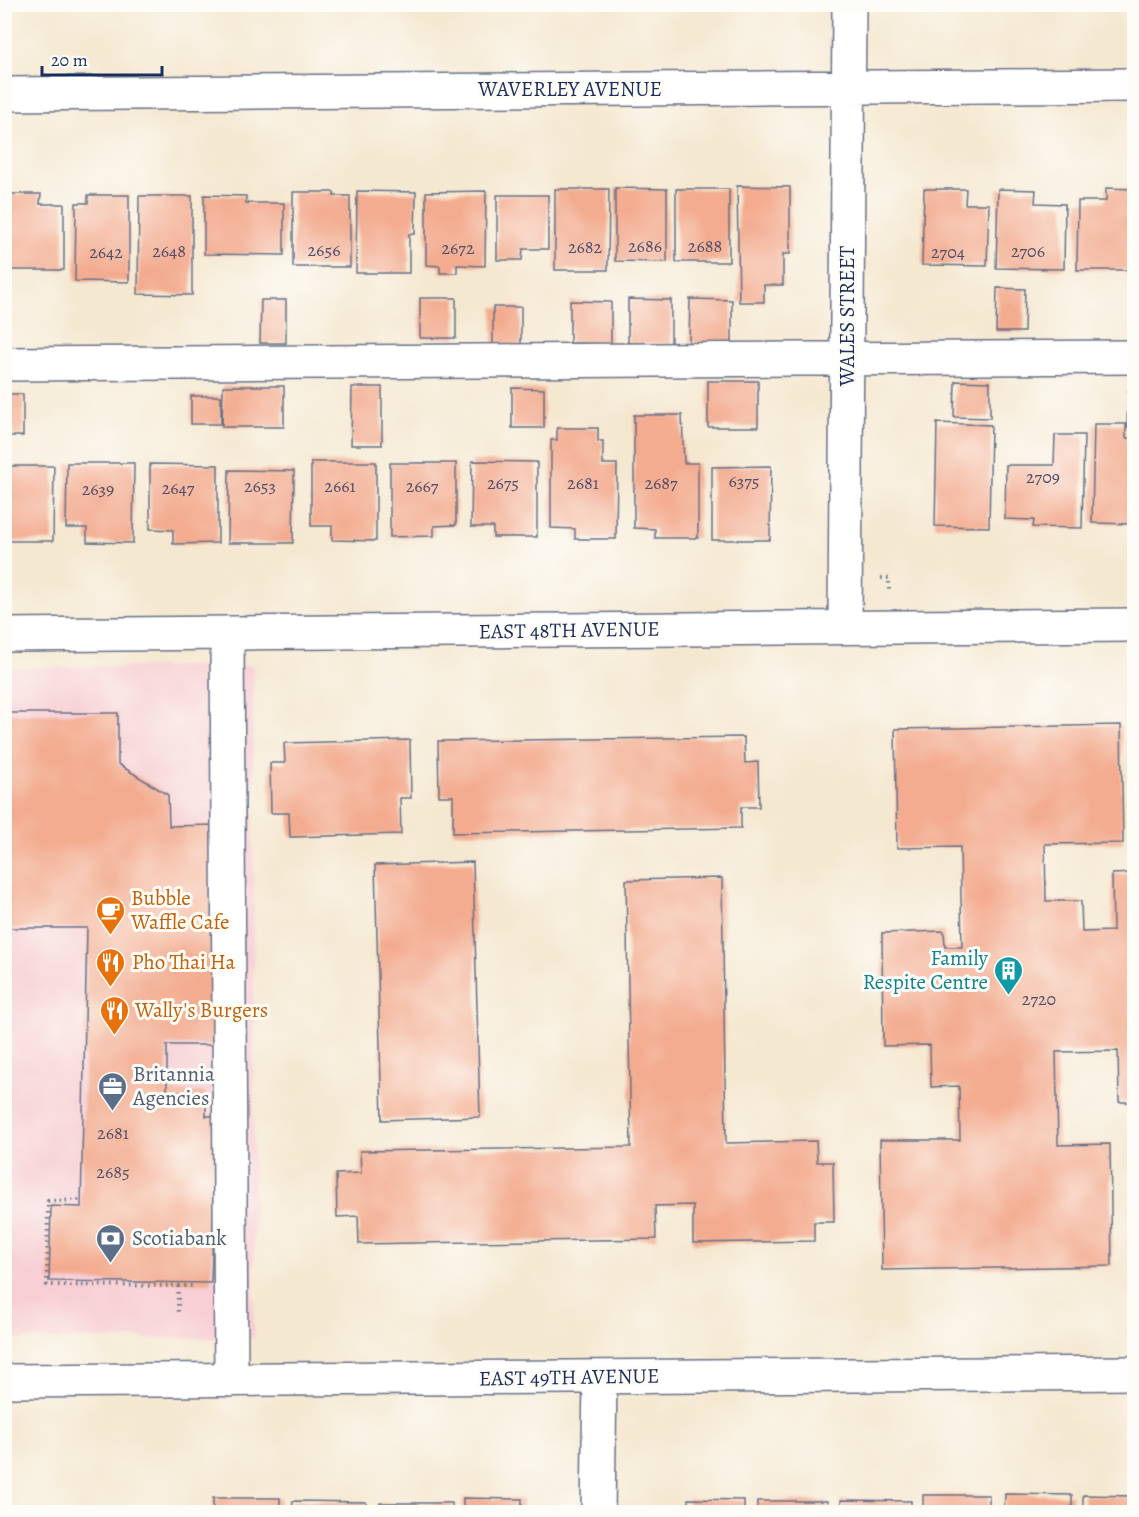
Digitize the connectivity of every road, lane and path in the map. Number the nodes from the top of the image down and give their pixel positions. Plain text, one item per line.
1 (849, 4) edge
2 (1134, 85) edge
3 (848, 87) junction
4 (4, 94) edge
5 (1134, 357) edge
6 (847, 359) junction
7 (4, 364) edge
8 (1134, 625) edge
9 (845, 627) junction
10 (227, 633) junction
11 (4, 635) edge
12 (79, 1200) dead end
13 (178, 1286) junction
14 (201, 1286) dead end
15 (178, 1316) dead end
16 (1134, 1373) edge
17 (600, 1377) junction
18 (231, 1380) junction
19 (4, 1381) edge
20 (598, 1512) edge

1 - 3 street, WALES STREET
2 - 3 street, WAVERLEY AVENUE
3 - 4 street, WAVERLEY AVENUE
3 - 6 street, WALES STREET
5 - 6 street
6 - 7 street
6 - 9 street, WALES STREET
8 - 9 street, EAST 48TH AVENUE
9 - 10 street, EAST 48TH AVENUE
10 - 11 street, EAST 48TH AVENUE
10 - 18 street
12 - 13 path
13 - 14 path
13 - 15 path
16 - 17 street, EAST 49TH AVENUE
17 - 18 street, EAST 49TH AVENUE
17 - 20 street
18 - 19 street, EAST 49TH AVENUE

